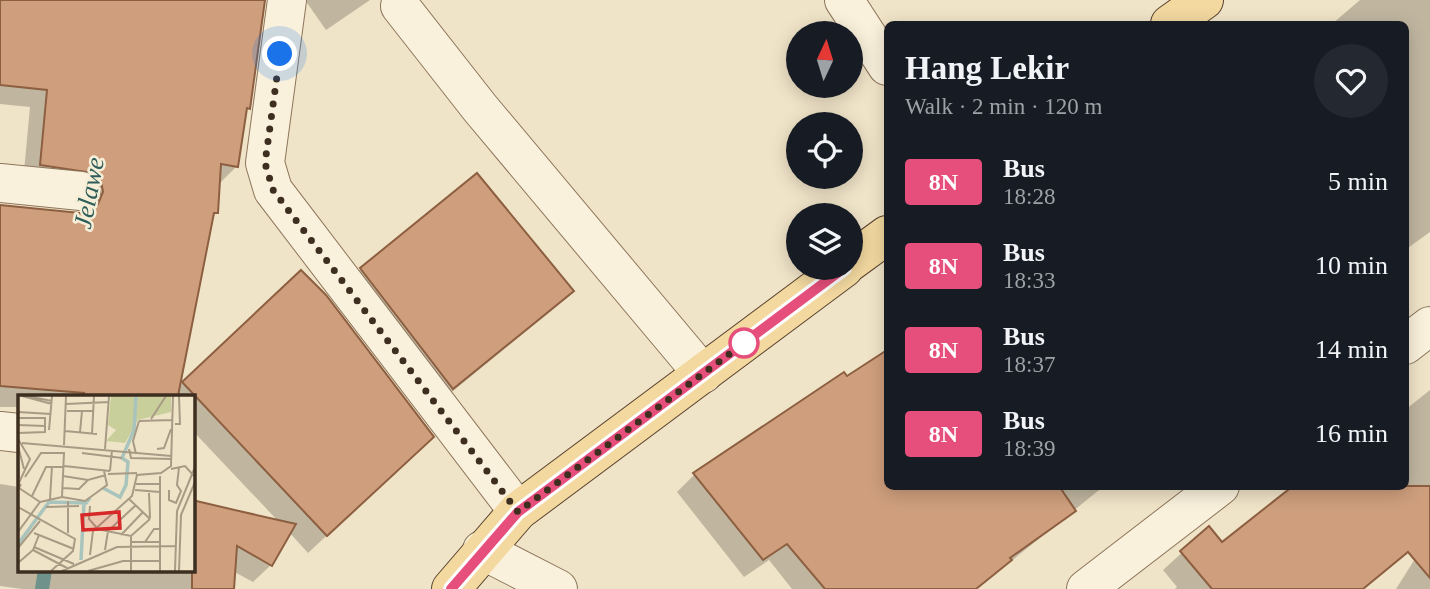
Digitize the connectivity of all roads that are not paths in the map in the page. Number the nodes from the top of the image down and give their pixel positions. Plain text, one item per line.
1 (287, 0) edge
2 (844, 0) edge
3 (1204, 0) edge
4 (400, 6) dead end
5 (1174, 21) edge
6 (884, 61) edge
7 (0, 183) edge
8 (81, 191) dead end
9 (884, 236) edge
10 (863, 252) edge
11 (828, 280) edge
12 (1430, 326) edge
13 (1409, 342) edge
14 (703, 374) junction
15 (0, 431) edge
16 (18, 433) edge
17 (1215, 490) edge
18 (518, 512) junction
19 (482, 550) junction
20 (450, 589) edge
21 (558, 589) edge
22 (1086, 589) edge

1 - 18 street
2 - 6 street
3 - 5 main road
4 - 14 street
7 - 8 street
9 - 10 main road
11 - 14 main road
12 - 13 street
14 - 18 main road
15 - 16 street
17 - 22 street
18 - 19 main road
19 - 20 main road
19 - 21 street

